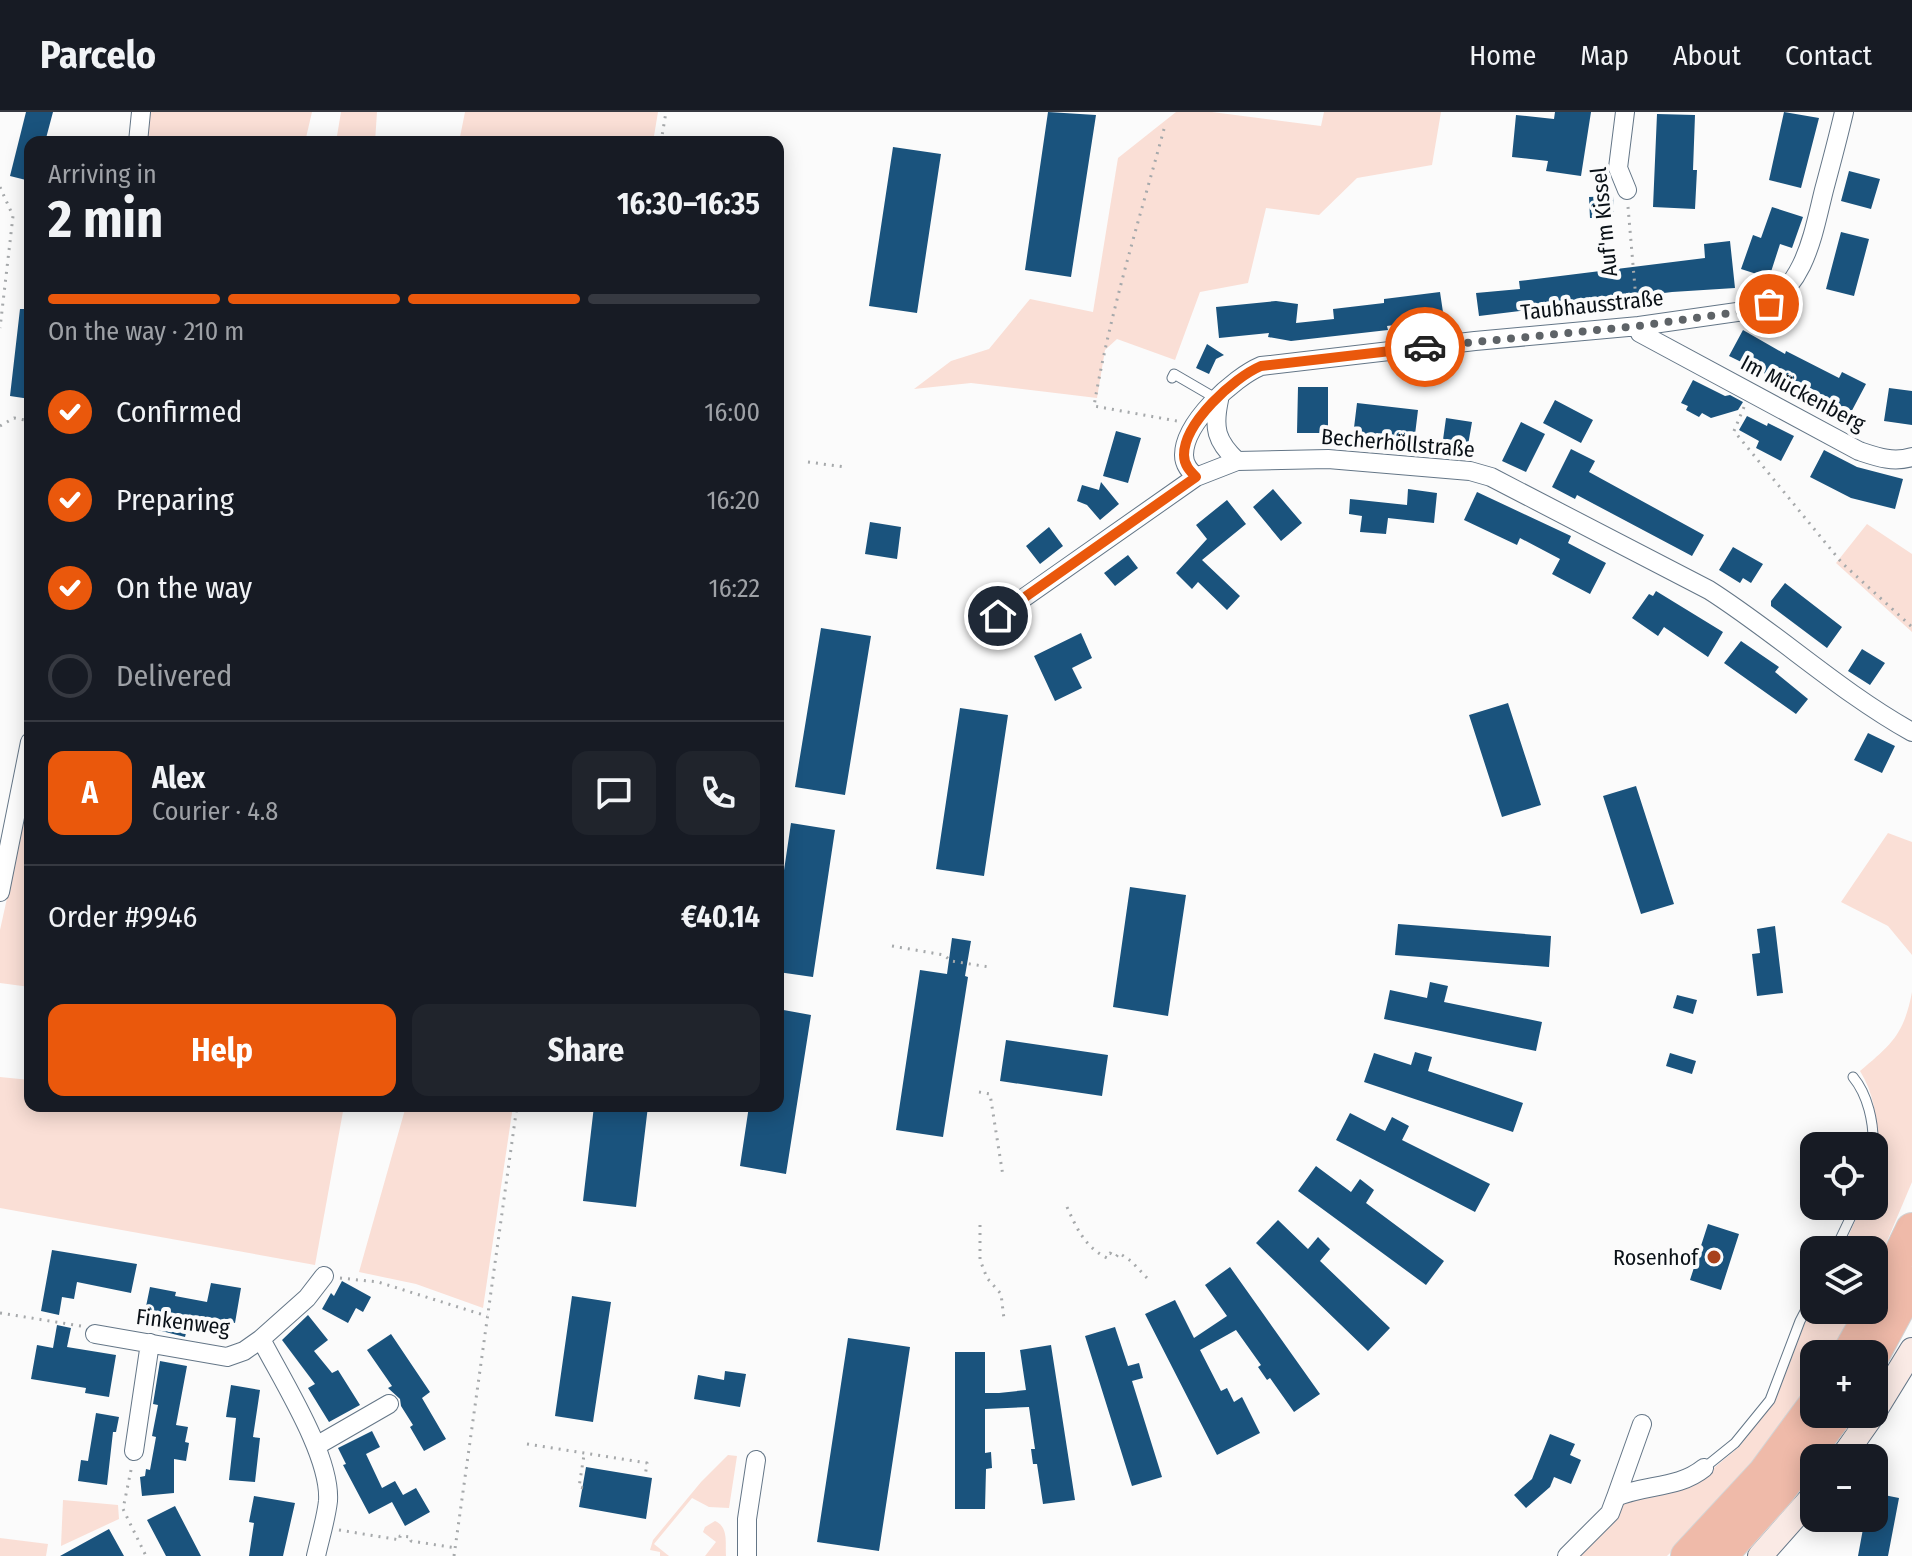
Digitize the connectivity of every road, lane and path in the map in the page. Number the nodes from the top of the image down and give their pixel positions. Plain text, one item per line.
1 (141, 112) edge
2 (666, 112) edge
3 (1625, 112) edge
4 (1844, 112) edge
5 (1164, 129) dead end
6 (139, 136) edge
7 (662, 136) edge
8 (0, 187) edge
9 (1627, 190) joint
10 (1639, 326) junction
11 (0, 328) edge
12 (1172, 378) dead end
13 (1751, 393) junction
14 (1218, 398) junction
15 (24, 420) edge
16 (1205, 423) junction
17 (0, 426) edge
18 (1912, 457) edge
19 (1237, 461) junction
20 (808, 462) dead end
21 (845, 467) dead end
22 (1202, 474) junction
23 (998, 616) dead end
24 (1912, 627) edge
25 (1912, 732) edge
26 (24, 772) edge
27 (0, 892) edge
28 (892, 946) dead end
29 (989, 967) dead end
30 (1853, 1077) dead end
31 (979, 1092) dead end
32 (516, 1112) edge
33 (1871, 1132) edge
34 (1003, 1176) dead end
35 (1067, 1207) dead end
36 (980, 1225) dead end
37 (1912, 1229) edge
38 (324, 1276) joint
39 (1888, 1278) edge
40 (1148, 1279) dead end
41 (1912, 1282) edge
42 (0, 1313) edge
43 (487, 1316) junction
44 (1004, 1319) dead end
45 (1800, 1321) edge
46 (95, 1334) joint
47 (261, 1339) junction
48 (1881, 1340) edge
49 (150, 1343) junction
50 (1912, 1350) edge
51 (1888, 1390) edge
52 (389, 1404) dead end
53 (1642, 1424) dead end
54 (1800, 1424) edge
55 (1826, 1428) edge
56 (527, 1444) dead end
57 (316, 1446) junction
58 (134, 1451) joint
59 (585, 1454) junction
60 (756, 1460) dead end
61 (1704, 1468) joint
62 (645, 1477) dead end
63 (583, 1488) dead end
64 (1616, 1497) junction
65 (1800, 1511) edge
66 (323, 1527) junction
67 (456, 1548) junction
68 (146, 1556) edge
69 (316, 1556) edge
70 (454, 1556) edge
71 (747, 1556) edge
72 (1567, 1556) edge
73 (1687, 1556) edge
74 (1721, 1556) edge
75 (1760, 1556) edge

1 - 6 street
2 - 7 path
3 - 9 street, Auf'm Kissel
4 - 10 street, Taubhausstraße
5 - 16 path
8 - 11 path
9 - 10 path, Auf'm Kissel
10 - 13 street, Im Mückenberg
10 - 14 street, Taubhausstraße
12 - 14 lane
13 - 18 street, Im Mückenberg
13 - 24 path
14 - 16 street
15 - 17 path
16 - 19 street
16 - 22 street
16 - 22 street
19 - 22 street, Becherhöllstraße
19 - 25 street, Becherhöllstraße
20 - 21 path
22 - 23 street, Becherhöllstraße
26 - 27 street
28 - 29 path
30 - 33 lane
31 - 34 path
32 - 43 path
35 - 40 path
36 - 44 path
37 - 39 highway
38 - 43 path
38 - 47 street, Finkenweg
41 - 48 highway
42 - 46 path
43 - 67 path
45 - 61 lane
46 - 49 street, Finkenweg
47 - 49 street, Finkenweg
47 - 57 street
49 - 58 street
50 - 51 street
52 - 57 street
53 - 64 street
54 - 73 highway
55 - 74 highway
56 - 59 path
57 - 66 street
58 - 68 path
59 - 62 path
59 - 63 path
60 - 71 street
61 - 64 street
64 - 72 street
65 - 75 street
66 - 67 path
66 - 69 street
67 - 70 path

